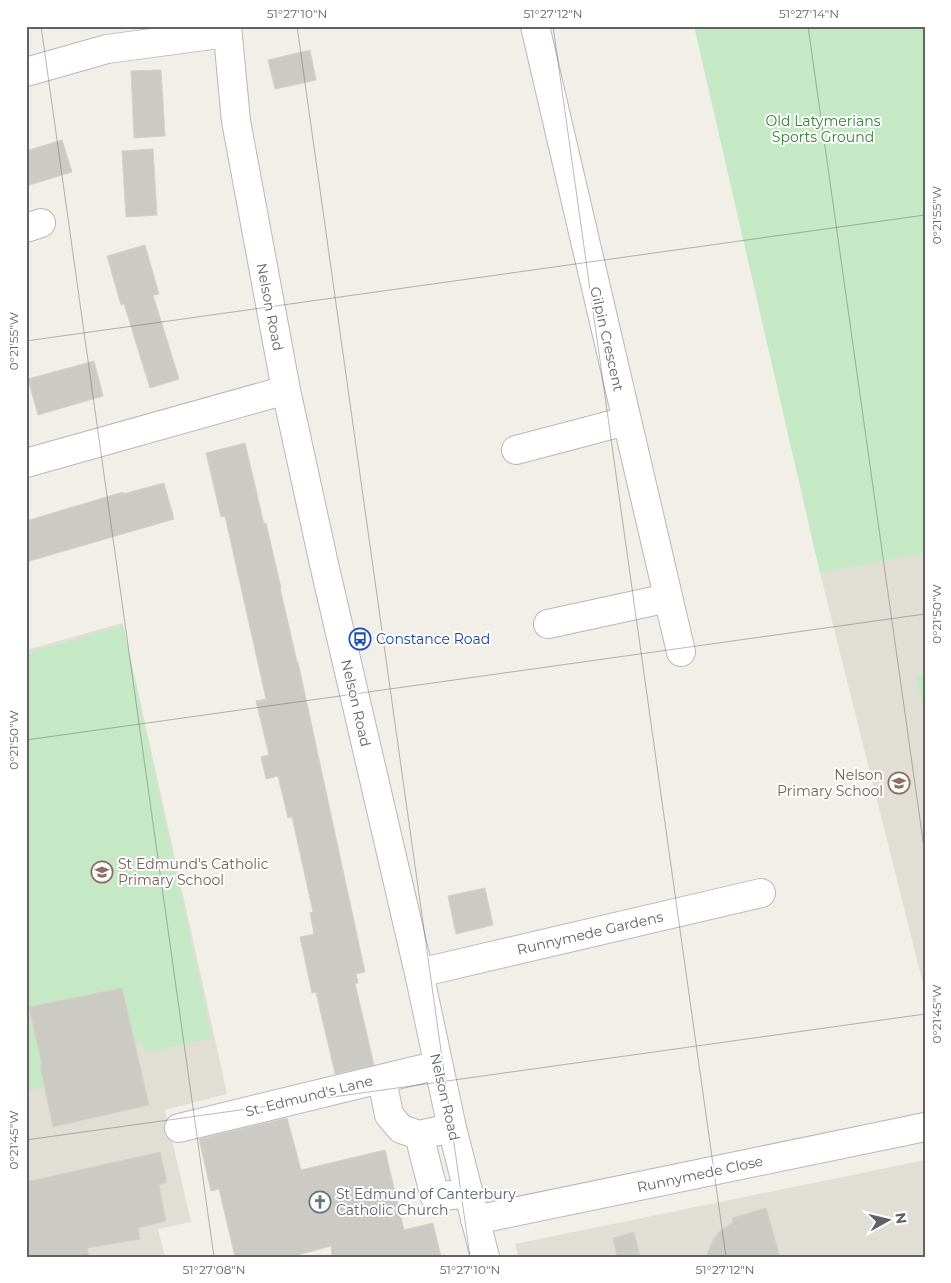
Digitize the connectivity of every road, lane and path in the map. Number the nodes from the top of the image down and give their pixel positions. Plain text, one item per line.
1 (535, 26) edge
2 (227, 30) edge
3 (26, 72) edge
4 (286, 390) junction
5 (626, 421) junction
6 (516, 450) dead end
7 (26, 463) edge
8 (668, 598) junction
9 (548, 624) dead end
10 (681, 652) dead end
11 (761, 894) dead end
12 (419, 973) junction
13 (438, 1065) junction
14 (382, 1079) junction
15 (925, 1127) edge
16 (179, 1128) dead end
17 (452, 1128) junction
18 (419, 1135) junction
19 (468, 1193) junction
20 (475, 1220) junction
21 (485, 1257) edge

1 - 5 street, Gilpin Crescent
2 - 3 street
2 - 4 street, Nelson Road
4 - 7 street
4 - 12 street, Nelson Road
5 - 6 street
5 - 8 street, Gilpin Crescent
8 - 9 street
8 - 10 street, Gilpin Crescent
11 - 12 street, Runnymede Gardens
12 - 13 street, Nelson Road
13 - 14 street, St. Edmund's Lane
13 - 17 street, Nelson Road
14 - 16 street, St. Edmund's Lane
14 - 18 street
15 - 20 street, Runnymede Close
17 - 18 street
17 - 19 street, Nelson Road
18 - 19 street
19 - 20 street, Nelson Road
20 - 21 street, Nelson Road

